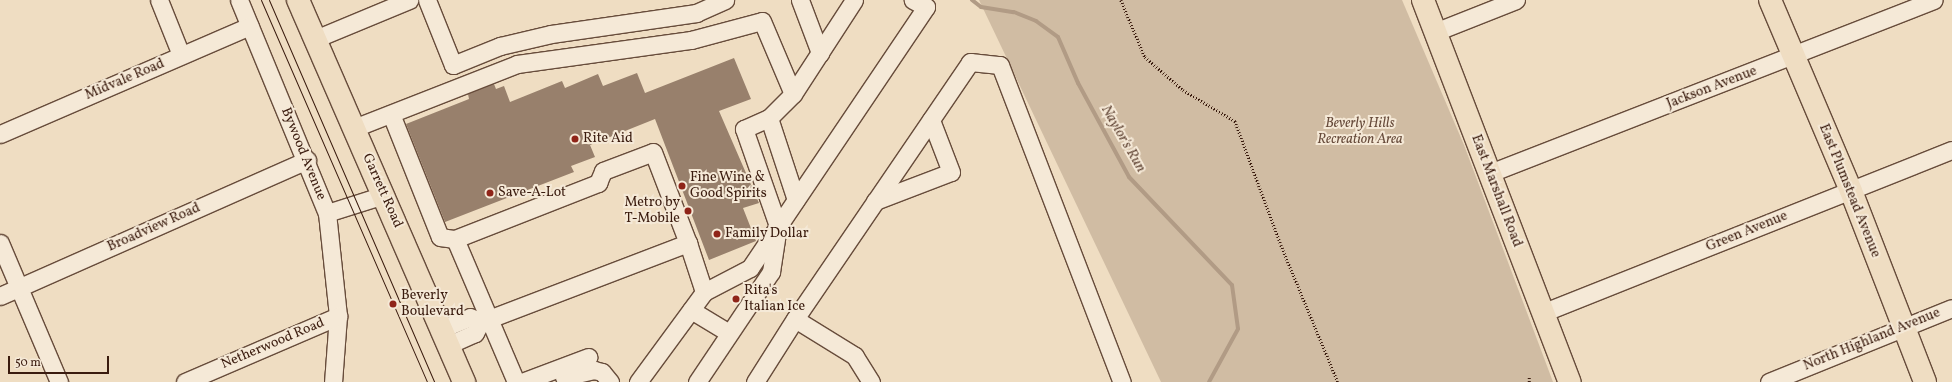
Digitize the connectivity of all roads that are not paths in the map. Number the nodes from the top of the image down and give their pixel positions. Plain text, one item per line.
1 (159, 0) edge
2 (239, 0) edge
3 (298, 0) edge
4 (409, 0) edge
5 (426, 0) edge
6 (725, 0) edge
7 (800, 0) edge
8 (854, 0) edge
9 (913, 0) edge
10 (1423, 0) edge
11 (1516, 0) edge
12 (1770, 0) edge
13 (1933, 0) edge
14 (250, 26) junction
15 (1435, 32) junction
16 (315, 40) junction
17 (820, 52) junction
18 (181, 55) junction
19 (1792, 57) junction
20 (793, 94) junction
21 (391, 114) junction
22 (769, 118) junction
23 (931, 120) junction
24 (354, 128) junction
25 (0, 134) edge
26 (1952, 150) edge
27 (307, 160) junction
28 (1490, 173) junction
29 (1851, 191) junction
30 (384, 195) junction
31 (796, 200) junction
32 (875, 201) junction
33 (326, 213) junction
34 (778, 226) junction
35 (455, 239) junction
36 (0, 243) edge
37 (688, 243) junction
38 (19, 288) junction
39 (704, 292) junction
40 (0, 296) edge
41 (1952, 308) edge
42 (691, 310) junction
43 (1542, 313) junction
44 (338, 316) junction
45 (795, 319) junction
46 (485, 321) junction
47 (1903, 327) junction
48 (728, 333) junction
49 (444, 337) junction
50 (588, 357) dead end
51 (59, 382) edge
52 (185, 382) edge
53 (333, 382) edge
54 (464, 382) edge
55 (516, 382) edge
56 (522, 382) edge
57 (551, 382) edge
58 (610, 382) edge
59 (638, 382) edge
60 (697, 382) edge
61 (755, 382) edge
62 (871, 382) edge
63 (1122, 382) edge
64 (1570, 382) edge
65 (1769, 382) edge
66 (1925, 382) edge

1 - 18 street
2 - 14 street, Bywood Avenue
3 - 16 main road, Garrett Road
4 - 16 street
5 - 6 street
7 - 17 street
8 - 17 street
9 - 31 street
10 - 15 main road, East Marshall Road
11 - 15 street
12 - 19 main road, East Plumstead Avenue
13 - 19 street, Jackson Avenue
14 - 18 street, Midvale Road
14 - 27 street, Bywood Avenue
15 - 28 main road, East Marshall Road
16 - 24 main road, Garrett Road
17 - 20 street
18 - 25 street, Midvale Road
19 - 28 street, Jackson Avenue
19 - 29 main road, East Plumstead Avenue
20 - 21 street
20 - 22 street
21 - 24 street
21 - 35 street
22 - 31 street
22 - 34 street
23 - 32 street
23 - 32 street
23 - 63 street
24 - 30 main road, Garrett Road
26 - 29 street, Green Avenue
27 - 33 street, Bywood Avenue
27 - 38 street, Broadview Road
28 - 43 main road, East Marshall Road
29 - 43 street, Green Avenue
29 - 47 main road, East Plumstead Avenue
30 - 33 street
30 - 49 main road, Garrett Road
31 - 34 street
32 - 45 street
33 - 44 street, Bywood Avenue
34 - 39 street
34 - 48 street
35 - 37 street
35 - 46 street
36 - 38 street
37 - 39 street
37 - 46 street
38 - 40 street, Broadview Road
38 - 51 street
39 - 42 street
41 - 47 street, North Highland Avenue
42 - 48 street
42 - 59 street
43 - 64 main road, East Marshall Road
44 - 52 street, Netherwood Road
44 - 53 street
45 - 61 street
45 - 62 street
46 - 49 street
46 - 55 street
47 - 65 street, North Highland Avenue
47 - 66 main road, East Plumstead Avenue
48 - 60 street
49 - 54 main road, Garrett Road
50 - 56 street
57 - 58 street

